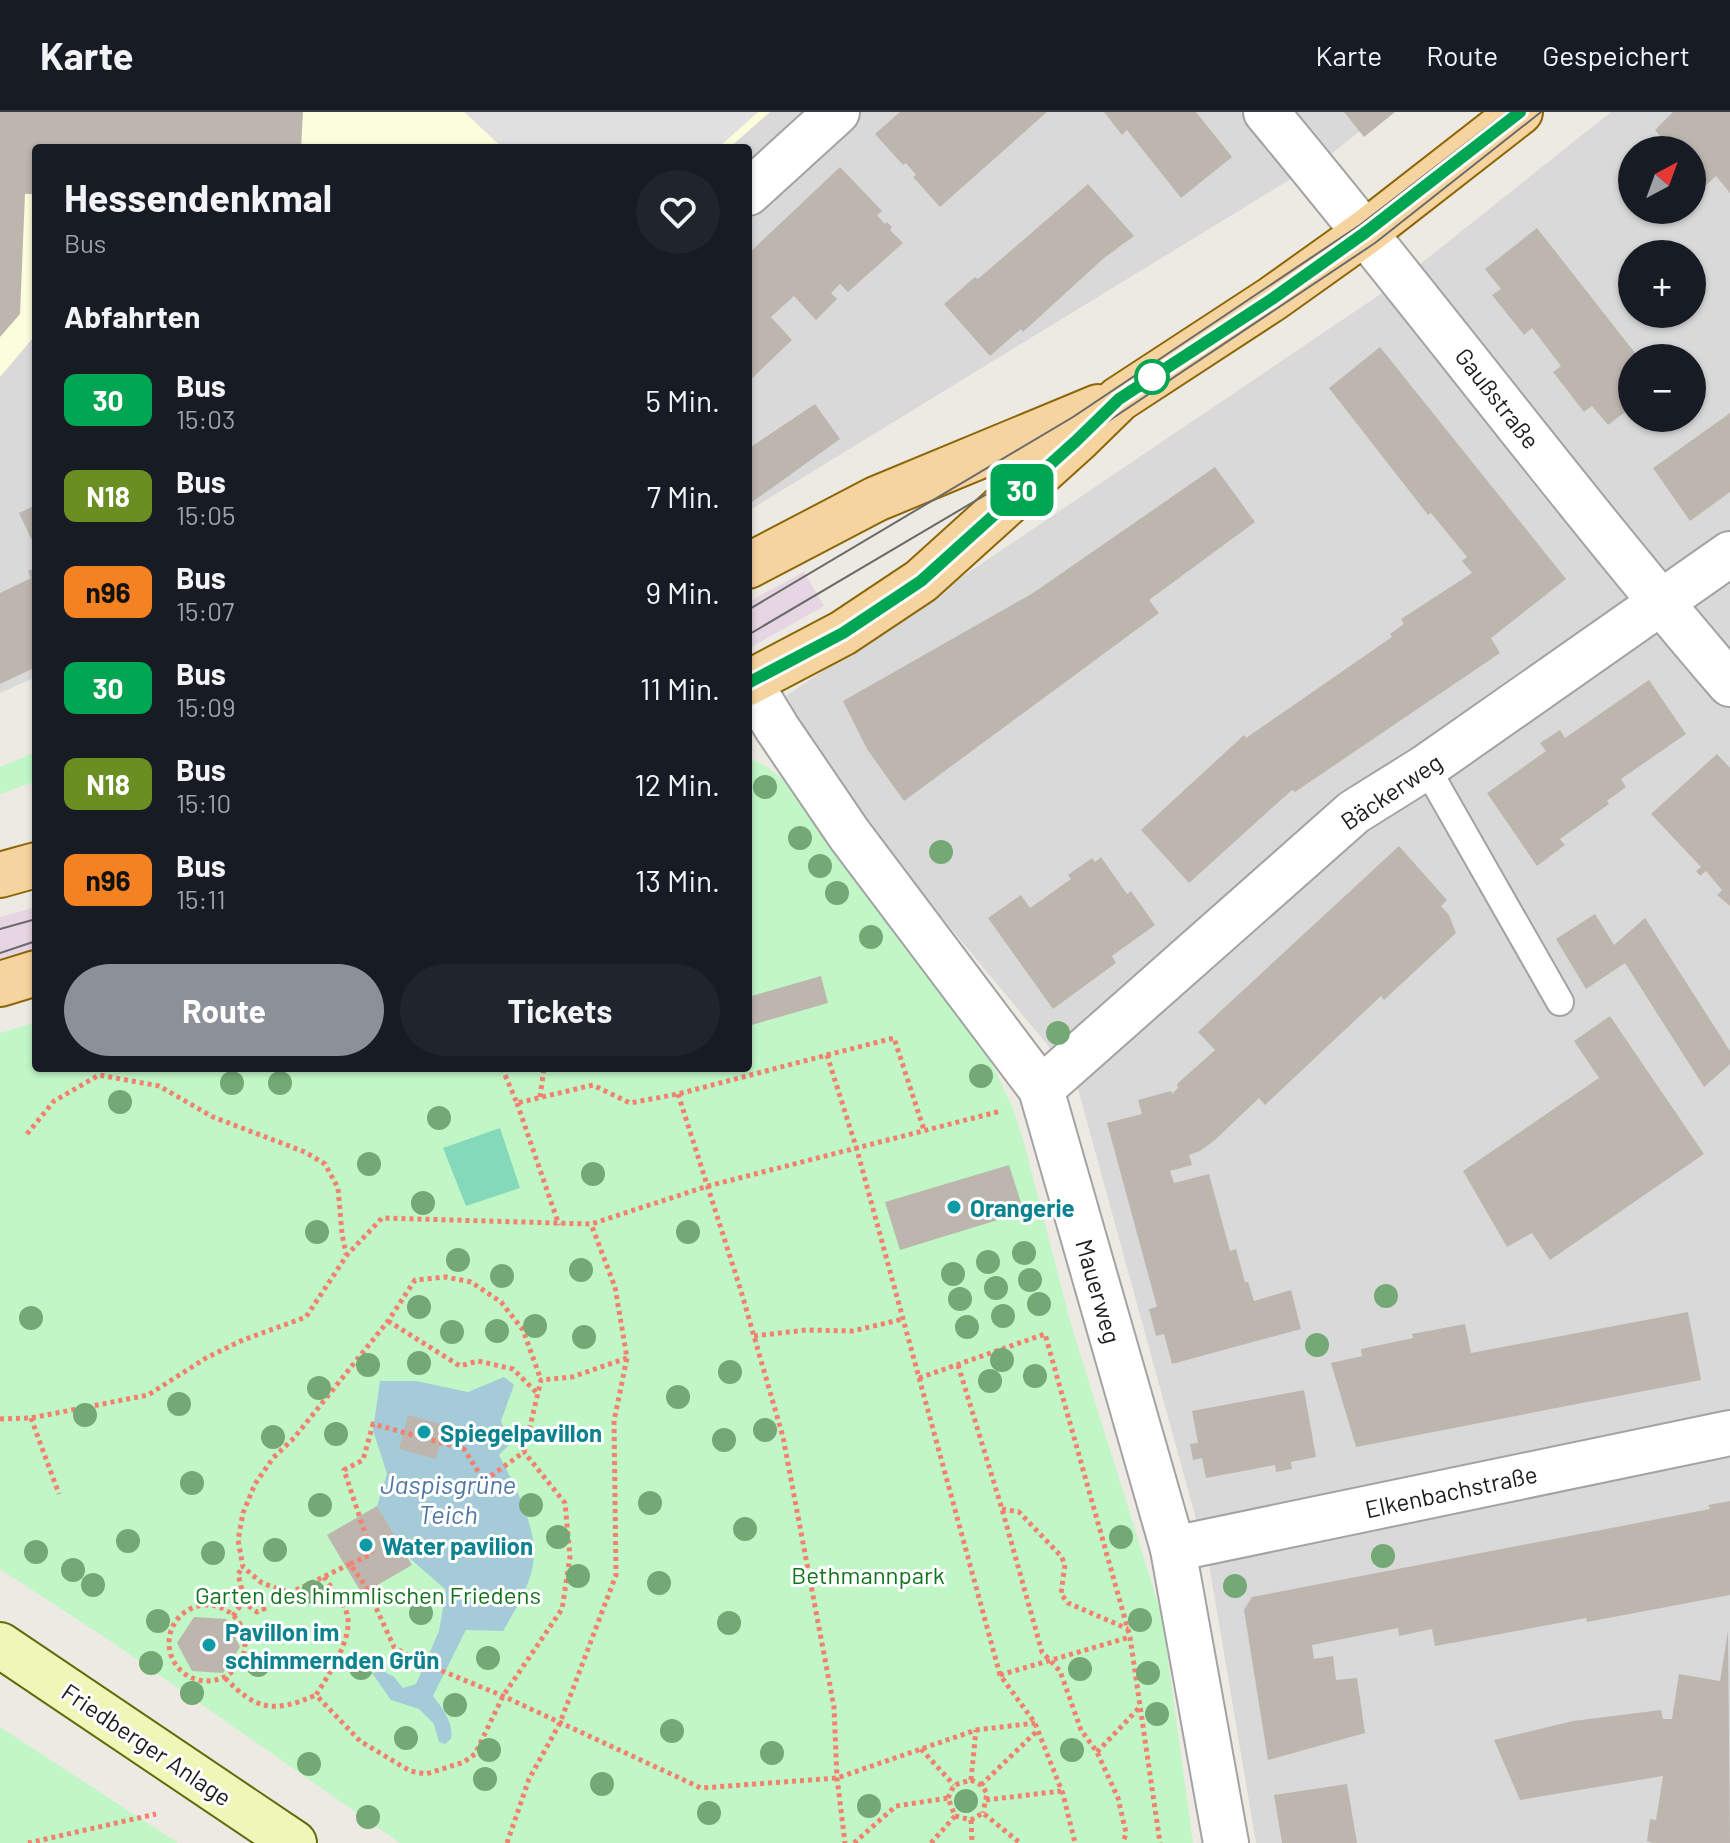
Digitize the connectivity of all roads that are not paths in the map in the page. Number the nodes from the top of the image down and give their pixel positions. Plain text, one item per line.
1 (837, 112) edge
2 (1266, 112) edge
3 (1520, 112) edge
4 (752, 189) edge
5 (1366, 232) junction
6 (1119, 399) junction
7 (1730, 554) edge
8 (752, 564) edge
9 (1660, 602) junction
10 (752, 681) edge
11 (1730, 684) edge
12 (752, 688) edge
13 (1426, 767) junction
14 (32, 866) edge
15 (0, 875) edge
16 (32, 974) edge
17 (0, 984) edge
18 (1560, 1002) dead end
19 (1027, 1098) junction
20 (1730, 1433) edge
21 (1173, 1549) junction
22 (0, 1645) edge
23 (294, 1843) edge
24 (1226, 1843) edge

1 - 4 street
2 - 5 street, Gaußstraße
3 - 5 main road
5 - 6 main road
5 - 9 street, Gaußstraße
6 - 8 main road
6 - 10 main road
7 - 9 street, Bäckerweg
9 - 11 street, Gaußstraße
9 - 13 street, Bäckerweg
12 - 19 street, Mauerweg
13 - 18 lane
13 - 19 street, Bäckerweg
14 - 15 main road
16 - 17 main road
19 - 21 street, Mauerweg
20 - 21 street, Elkenbachstraße
21 - 24 street, Mauerweg
22 - 23 main road, Friedberger Anlage

